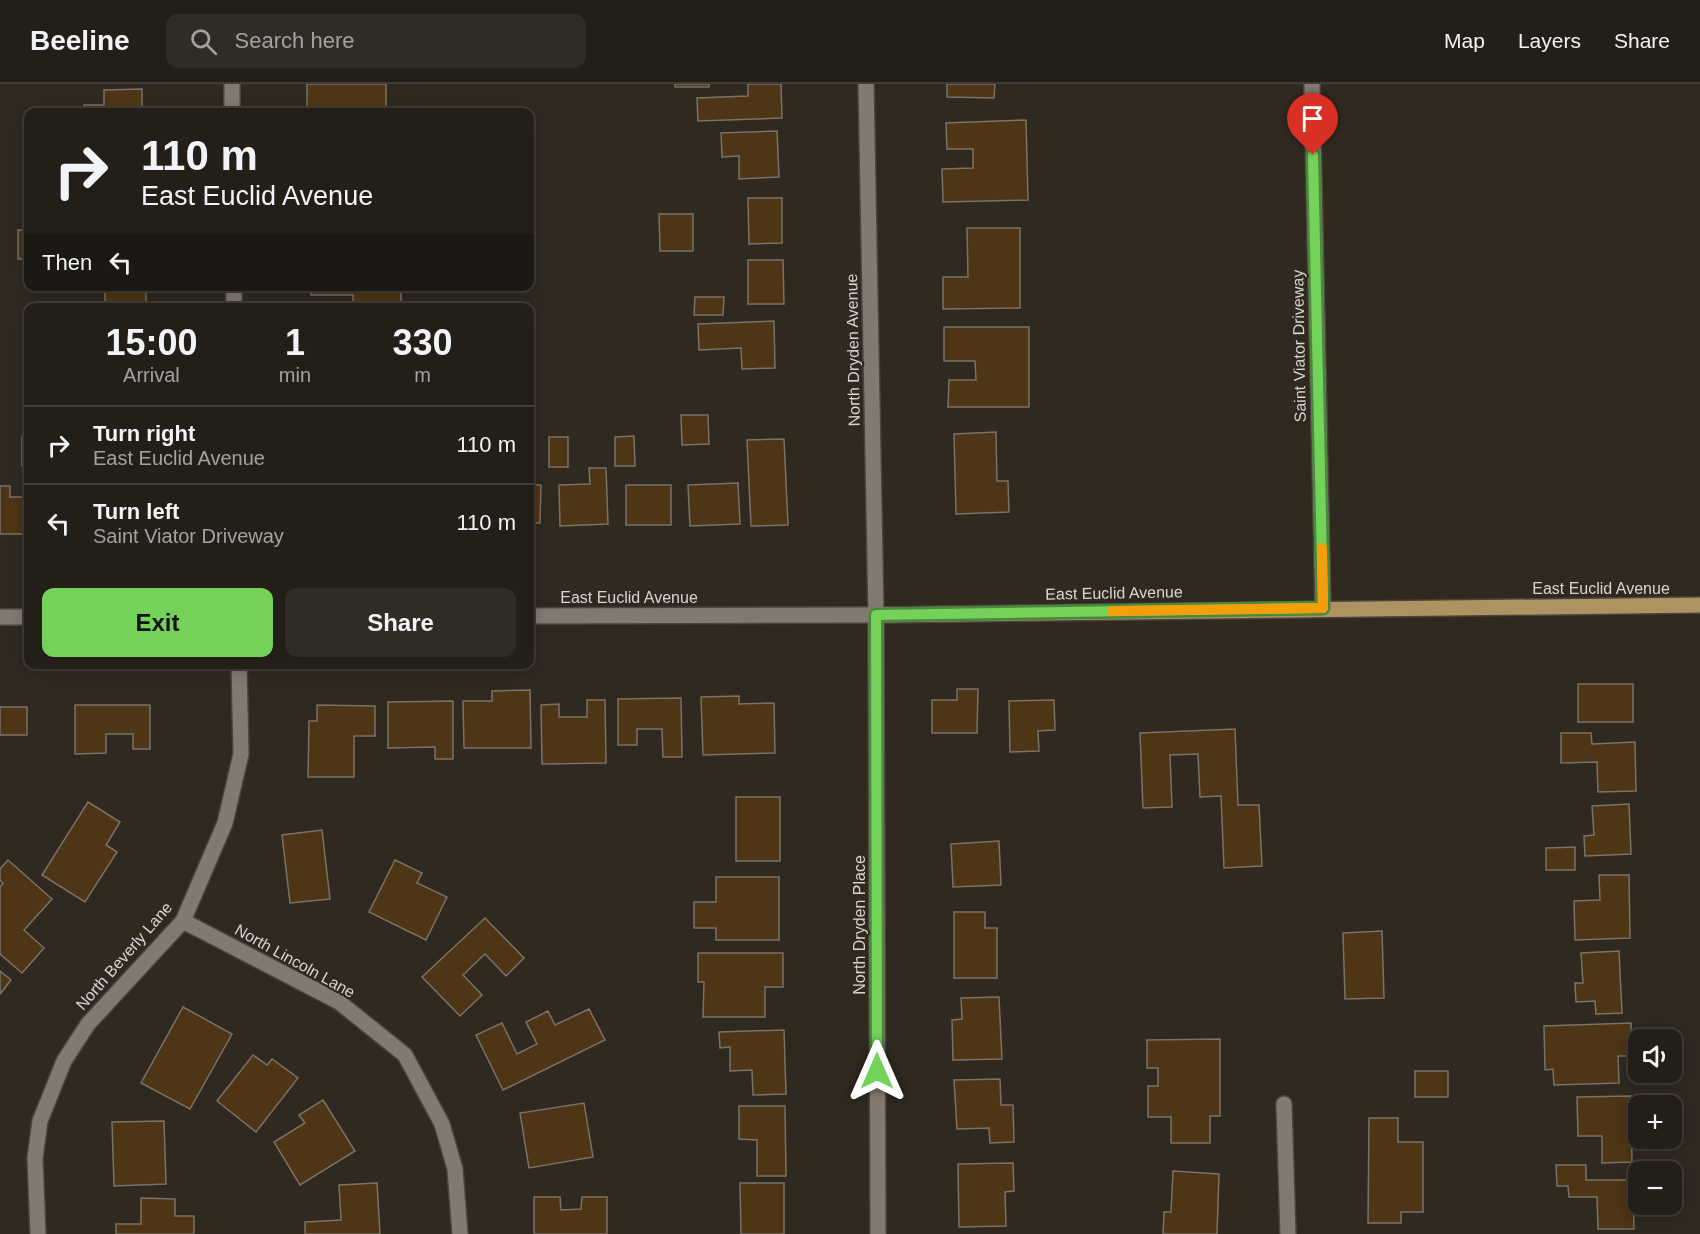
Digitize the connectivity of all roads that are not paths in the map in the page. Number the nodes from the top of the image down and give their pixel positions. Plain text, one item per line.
1 (232, 84) edge
2 (866, 84) edge
3 (1312, 84) edge
4 (232, 108) edge
5 (1700, 605) edge
6 (1323, 608) junction
7 (876, 615) junction
8 (534, 616) edge
9 (0, 617) edge
10 (24, 617) edge
11 (239, 669) edge
12 (183, 921) junction
13 (1284, 1104) dead end
14 (38, 1234) edge
15 (460, 1234) edge
16 (878, 1234) edge
17 (1288, 1234) edge

1 - 4 street
2 - 7 street, North Dryden Avenue
3 - 6 street, Saint Viator Driveway
5 - 6 main road, East Euclid Avenue
6 - 7 main road, East Euclid Avenue
7 - 8 street, East Euclid Avenue
7 - 16 street, North Dryden Place
9 - 10 street
11 - 12 street, North Beverly Lane
12 - 14 street, North Beverly Lane
12 - 15 street, North Lincoln Lane
13 - 17 street

